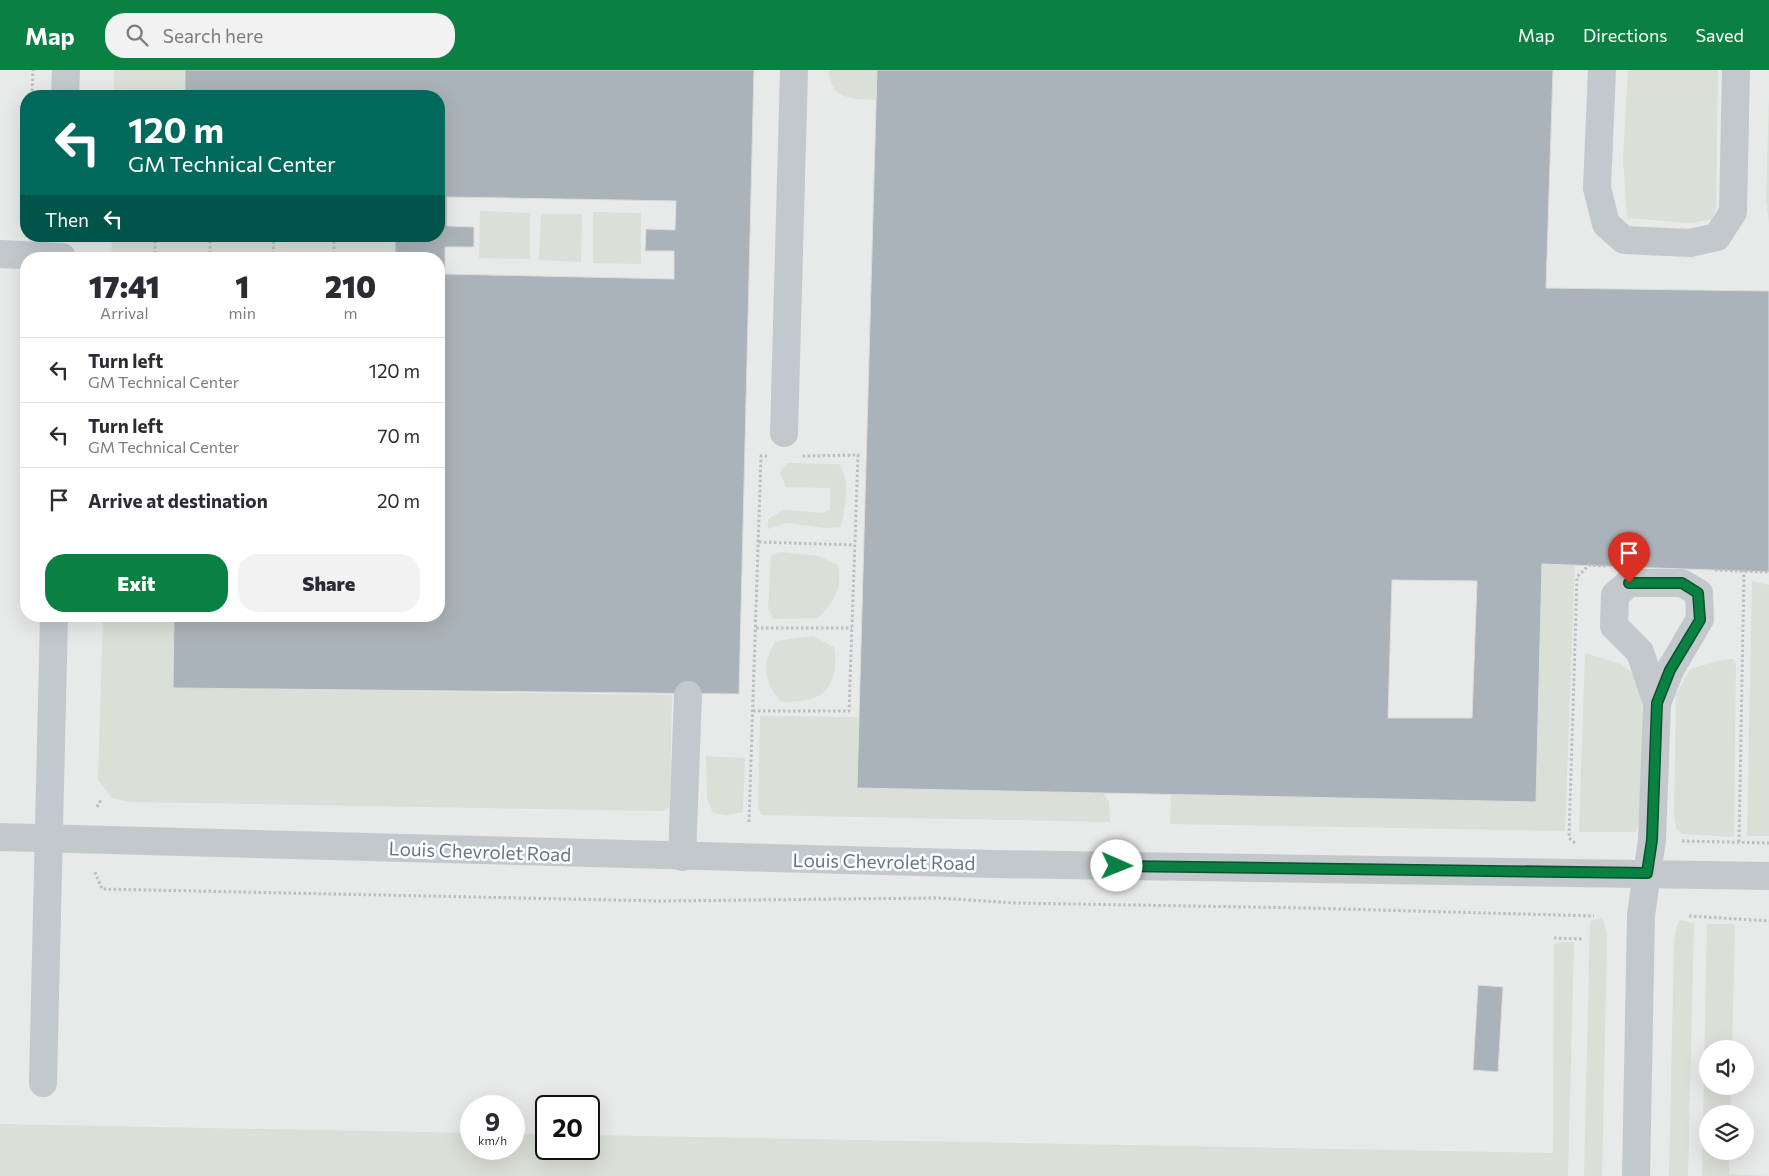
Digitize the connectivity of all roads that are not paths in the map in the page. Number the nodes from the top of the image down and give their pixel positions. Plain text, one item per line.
1 (66, 70) edge
2 (794, 70) edge
3 (1602, 70) edge
4 (1736, 70) edge
5 (65, 90) edge
6 (62, 251) edge
7 (41, 252) edge
8 (20, 253) edge
9 (0, 254) edge
10 (784, 433) dead end
11 (54, 622) edge
12 (688, 695) dead end
13 (1657, 703) dead end
14 (0, 838) edge
15 (48, 839) junction
16 (682, 857) junction
17 (1647, 873) junction
18 (1769, 876) edge
19 (43, 1083) dead end
20 (1636, 1176) edge

1 - 5 lane
2 - 10 lane
3 - 4 lane
6 - 7 lane
8 - 9 lane
11 - 15 lane
12 - 16 lane
13 - 17 lane
14 - 15 lane, Louis Chevrolet Road
15 - 16 lane, Louis Chevrolet Road
15 - 19 lane
16 - 17 lane, Louis Chevrolet Road
17 - 18 lane, Louis Chevrolet Road
17 - 20 lane

